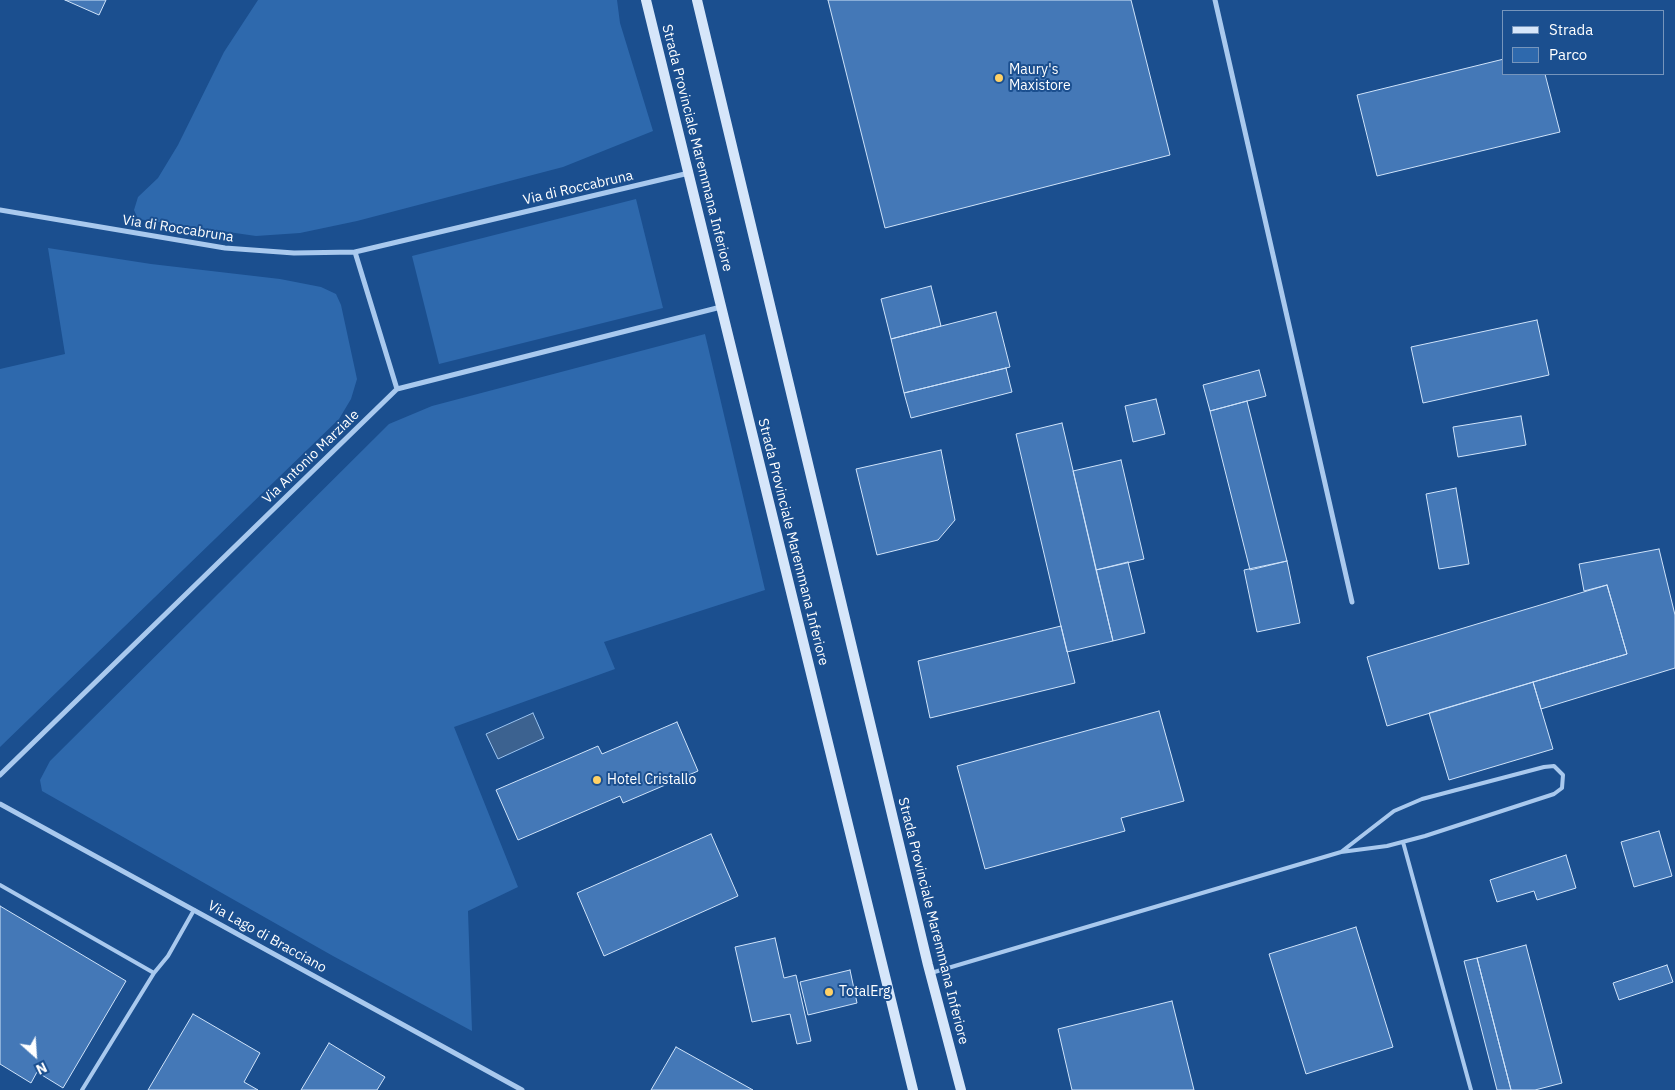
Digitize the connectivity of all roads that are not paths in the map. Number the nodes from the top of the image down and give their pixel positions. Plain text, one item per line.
1 (646, 0) edge
2 (697, 0) edge
3 (1214, 0) edge
4 (689, 173) junction
5 (0, 210) edge
6 (355, 252) junction
7 (722, 306) junction
8 (397, 389) junction
9 (1352, 602) dead end
10 (0, 776) edge
11 (0, 804) edge
12 (1404, 842) junction
13 (1341, 852) junction
14 (0, 886) edge
15 (194, 910) junction
16 (154, 973) junction
17 (930, 973) junction
18 (82, 1090) edge
19 (522, 1090) edge
20 (913, 1090) edge
21 (961, 1090) edge
22 (1470, 1090) edge

1 - 4 main road, Strada Provinciale Maremmana Inferiore
2 - 17 main road, Strada Provinciale Maremmana Inferiore
3 - 9 street
4 - 6 street, Via di Roccabruna
4 - 7 main road, Strada Provinciale Maremmana Inferiore
5 - 6 street, Via di Roccabruna
6 - 8 street
7 - 8 street, Via Antonio Marziale
7 - 20 main road, Strada Provinciale Maremmana Inferiore
8 - 10 street, Via Antonio Marziale
11 - 15 street, Via Lago di Bracciano
12 - 13 lane
12 - 13 lane
12 - 22 lane
13 - 17 lane
14 - 16 lane
15 - 16 lane
15 - 19 street, Via Lago di Bracciano
16 - 18 lane
17 - 21 main road, Strada Provinciale Maremmana Inferiore

